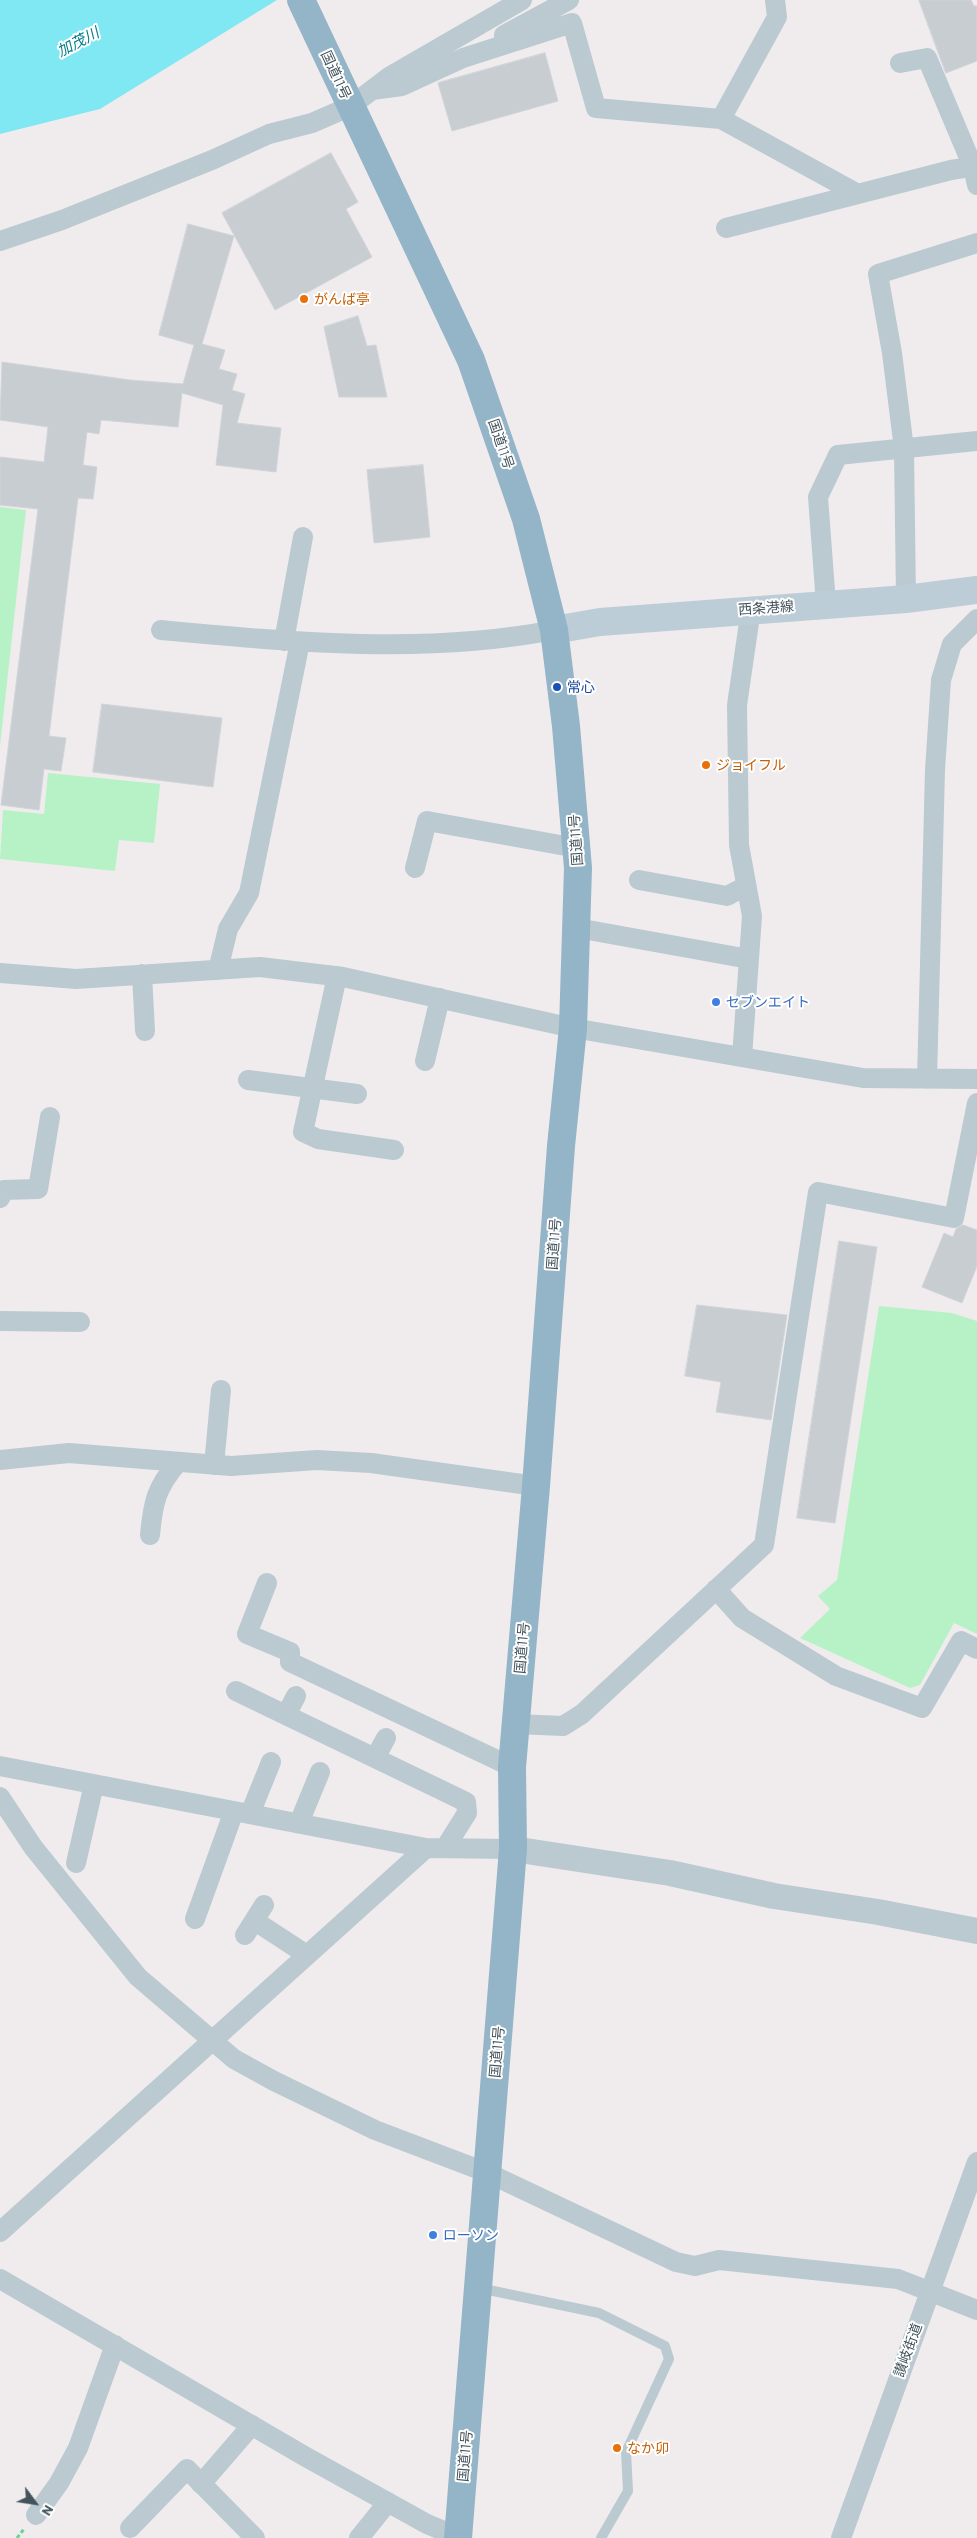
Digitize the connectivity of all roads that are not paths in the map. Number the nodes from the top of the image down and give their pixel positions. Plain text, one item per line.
1 (301, 0) edge
2 (522, 0) edge
3 (569, 0) edge
4 (775, 0) edge
5 (463, 58) junction
6 (900, 63) dead end
7 (372, 90) junction
8 (346, 96) junction
9 (721, 119) junction
10 (976, 173) edge
11 (858, 194) junction
12 (726, 228) dead end
13 (0, 241) edge
14 (977, 243) edge
15 (977, 441) edge
16 (904, 449) junction
17 (302, 537) dead end
18 (977, 590) edge
19 (906, 600) junction
20 (826, 604) junction
21 (751, 609) junction
22 (977, 620) edge
23 (160, 630) dead end
24 (554, 630) junction
25 (292, 642) junction
26 (577, 848) junction
27 (415, 868) dead end
28 (640, 880) dead end
29 (746, 886) junction
30 (577, 928) junction
31 (749, 959) junction
32 (218, 970) junction
33 (0, 973) edge
34 (142, 974) junction
35 (338, 976) junction
36 (440, 998) junction
37 (573, 1028) junction
38 (145, 1031) dead end
39 (742, 1057) junction
40 (425, 1061) dead end
41 (977, 1078) edge
42 (927, 1079) junction
43 (248, 1080) dead end
44 (313, 1087) junction
45 (357, 1094) dead end
46 (977, 1103) edge
47 (50, 1117) dead end
48 (394, 1150) dead end
49 (1, 1193) edge
50 (0, 1321) edge
51 (80, 1322) dead end
52 (221, 1390) dead end
53 (0, 1460) edge
54 (178, 1462) junction
55 (214, 1465) junction
56 (536, 1486) junction
57 (150, 1535) dead end
58 (267, 1583) dead end
59 (716, 1589) junction
60 (977, 1649) edge
61 (236, 1691) dead end
62 (296, 1696) dead end
63 (286, 1715) junction
64 (516, 1724) junction
65 (386, 1738) dead end
66 (375, 1758) junction
67 (271, 1762) dead end
68 (0, 1766) edge
69 (512, 1767) junction
70 (320, 1772) dead end
71 (94, 1784) junction
72 (0, 1797) edge
73 (242, 1812) junction
74 (299, 1823) junction
75 (436, 1848) junction
76 (513, 1849) junction
77 (76, 1863) dead end
78 (194, 1919) dead end
79 (255, 1920) dead end
80 (977, 1931) edge
81 (307, 1956) junction
82 (212, 2041) junction
83 (977, 2162) edge
84 (488, 2173) junction
85 (0, 2232) edge
86 (0, 2279) edge
87 (478, 2288) junction
88 (930, 2290) junction
89 (977, 2310) edge
90 (115, 2346) junction
91 (252, 2425) junction
92 (201, 2484) junction
93 (388, 2502) junction
94 (36, 2515) dead end
95 (130, 2528) dead end
96 (255, 2538) edge
97 (359, 2538) edge
98 (459, 2538) edge
99 (601, 2538) edge
100 (841, 2538) edge

1 - 8 highway, 国道11号
2 - 7 street
3 - 5 street
4 - 9 street
5 - 7 street
5 - 9 street
6 - 10 street
7 - 8 street
8 - 13 street
8 - 24 highway, 国道11号
9 - 11 street
10 - 11 street
11 - 12 street
14 - 16 street
15 - 16 street
16 - 19 street
16 - 20 street
17 - 25 street
18 - 19 main road, 西条港線
19 - 20 main road, 西条港線
20 - 21 main road, 西条港線
21 - 24 main road, 西条港線
21 - 29 street
22 - 42 street
23 - 25 street
24 - 25 street
24 - 26 highway, 国道11号
25 - 32 street
26 - 27 street
26 - 30 highway, 国道11号
28 - 29 street
29 - 31 street
30 - 31 street
30 - 37 highway, 国道11号
31 - 39 street
32 - 34 street
32 - 35 street
33 - 34 street
34 - 38 street
35 - 36 street
35 - 44 street
36 - 37 street
36 - 40 street
37 - 39 street
37 - 56 highway, 国道11号
39 - 42 street
41 - 42 street
43 - 44 street
44 - 45 street
44 - 48 street
46 - 59 street
47 - 49 street
50 - 51 street
52 - 55 street
53 - 54 street
54 - 55 street
54 - 57 street
55 - 56 street
56 - 64 highway, 国道11号
58 - 69 street
59 - 60 street
59 - 64 street
61 - 63 street
62 - 63 street
63 - 66 street
64 - 69 highway, 国道11号
65 - 66 street
66 - 75 street
67 - 73 street
68 - 71 street
69 - 76 highway, 国道11号
70 - 74 street
71 - 73 street
71 - 77 street
72 - 82 street
73 - 74 street
73 - 78 street
74 - 75 street
75 - 76 street
75 - 81 street
76 - 80 street
76 - 84 highway, 国道11号
79 - 81 street
81 - 82 street
82 - 84 street
82 - 85 street
83 - 88 street, 讃岐街道
84 - 87 highway, 国道11号
84 - 88 street
86 - 90 street
87 - 98 highway, 国道11号
87 - 99 lane
88 - 89 street
88 - 100 street, 讃岐街道
90 - 91 street
90 - 94 street
91 - 92 street
91 - 93 street
92 - 95 street
92 - 96 street
93 - 97 street
93 - 98 street

